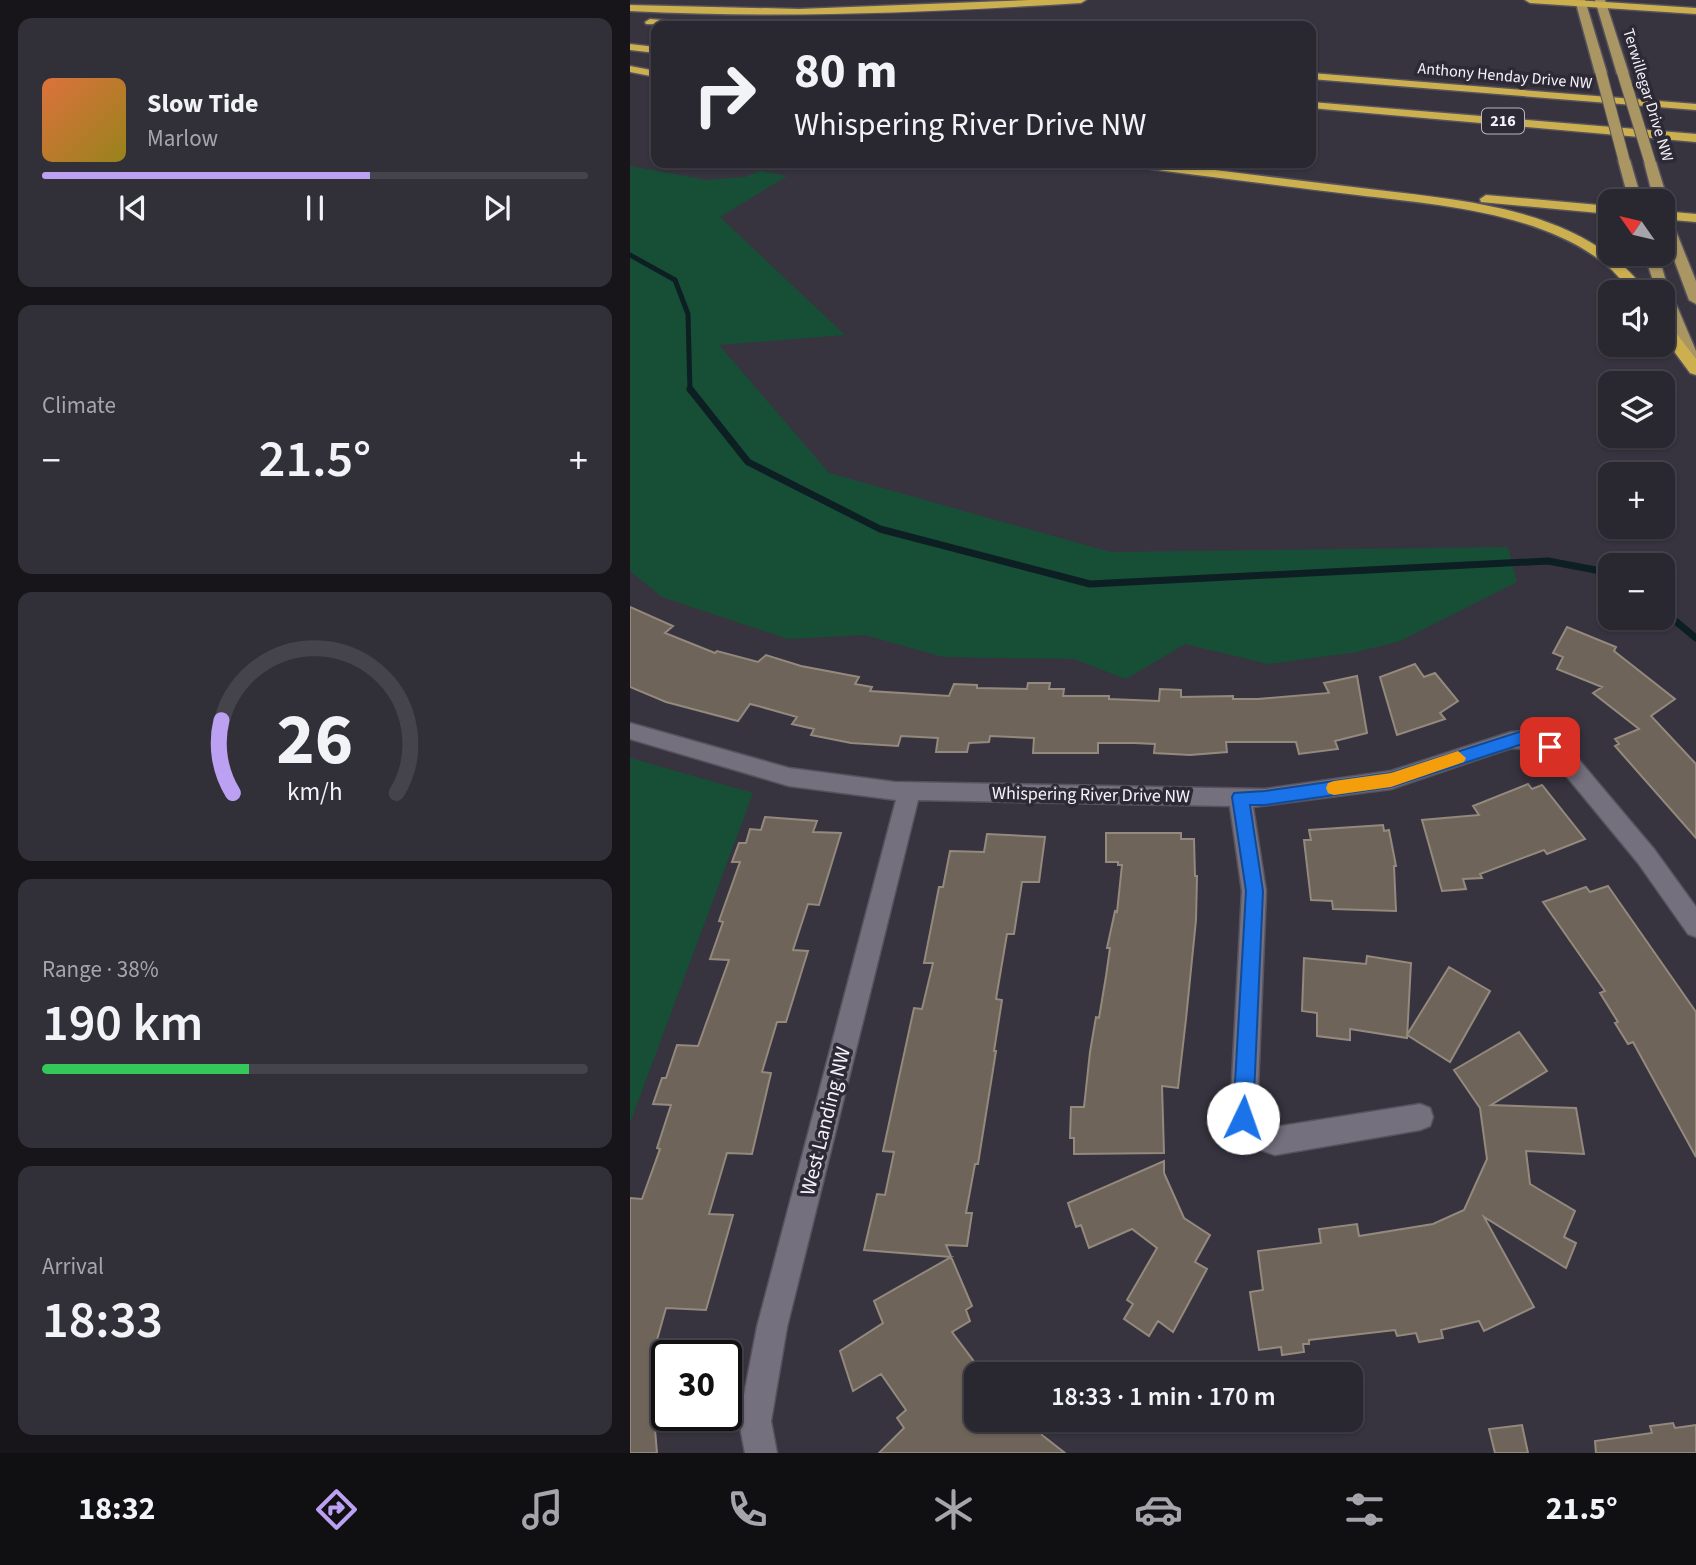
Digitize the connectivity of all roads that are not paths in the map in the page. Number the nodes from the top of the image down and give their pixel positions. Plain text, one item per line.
1 (1082, 0) edge
2 (1530, 0) edge
3 (1690, 0) edge
4 (1696, 1) edge
5 (1581, 2) edge
6 (1601, 2) edge
7 (630, 8) edge
8 (1696, 11) edge
9 (643, 22) dead end
10 (651, 23) edge
11 (630, 47) edge
12 (651, 49) edge
13 (630, 69) edge
14 (651, 73) edge
15 (1316, 76) edge
16 (1316, 105) edge
17 (1696, 107) edge
18 (1696, 138) edge
19 (1179, 168) edge
20 (1244, 176) junction
21 (1632, 189) edge
22 (1657, 189) edge
23 (1598, 209) edge
24 (1675, 213) edge
25 (1696, 218) edge
26 (1675, 243) edge
27 (1654, 266) edge
28 (1629, 280) edge
29 (1696, 300) edge
30 (1675, 341) edge
31 (1696, 369) edge
32 (630, 731) edge
33 (909, 791) junction
34 (1240, 797) junction
35 (1696, 926) edge
36 (1420, 1117) dead end
37 (761, 1453) edge

1 - 7 highway
2 - 5 highway
3 - 4 highway
5 - 6 highway
5 - 21 main road, bridge
6 - 8 highway
6 - 22 main road, Terwillegar Drive NW, bridge
9 - 10 highway
11 - 12 highway
13 - 14 highway
15 - 17 highway, Anthony Henday Drive NW / 216
16 - 18 highway, 216
19 - 20 highway
20 - 23 highway
20 - 28 highway
24 - 25 highway
26 - 29 main road, Terwillegar Drive NW
27 - 31 main road
30 - 31 highway
32 - 33 street, Whispering River Drive NW
33 - 34 street, Whispering River Drive NW
33 - 37 street, West Landing NW
34 - 35 street, Whispering River Drive NW
34 - 36 street

